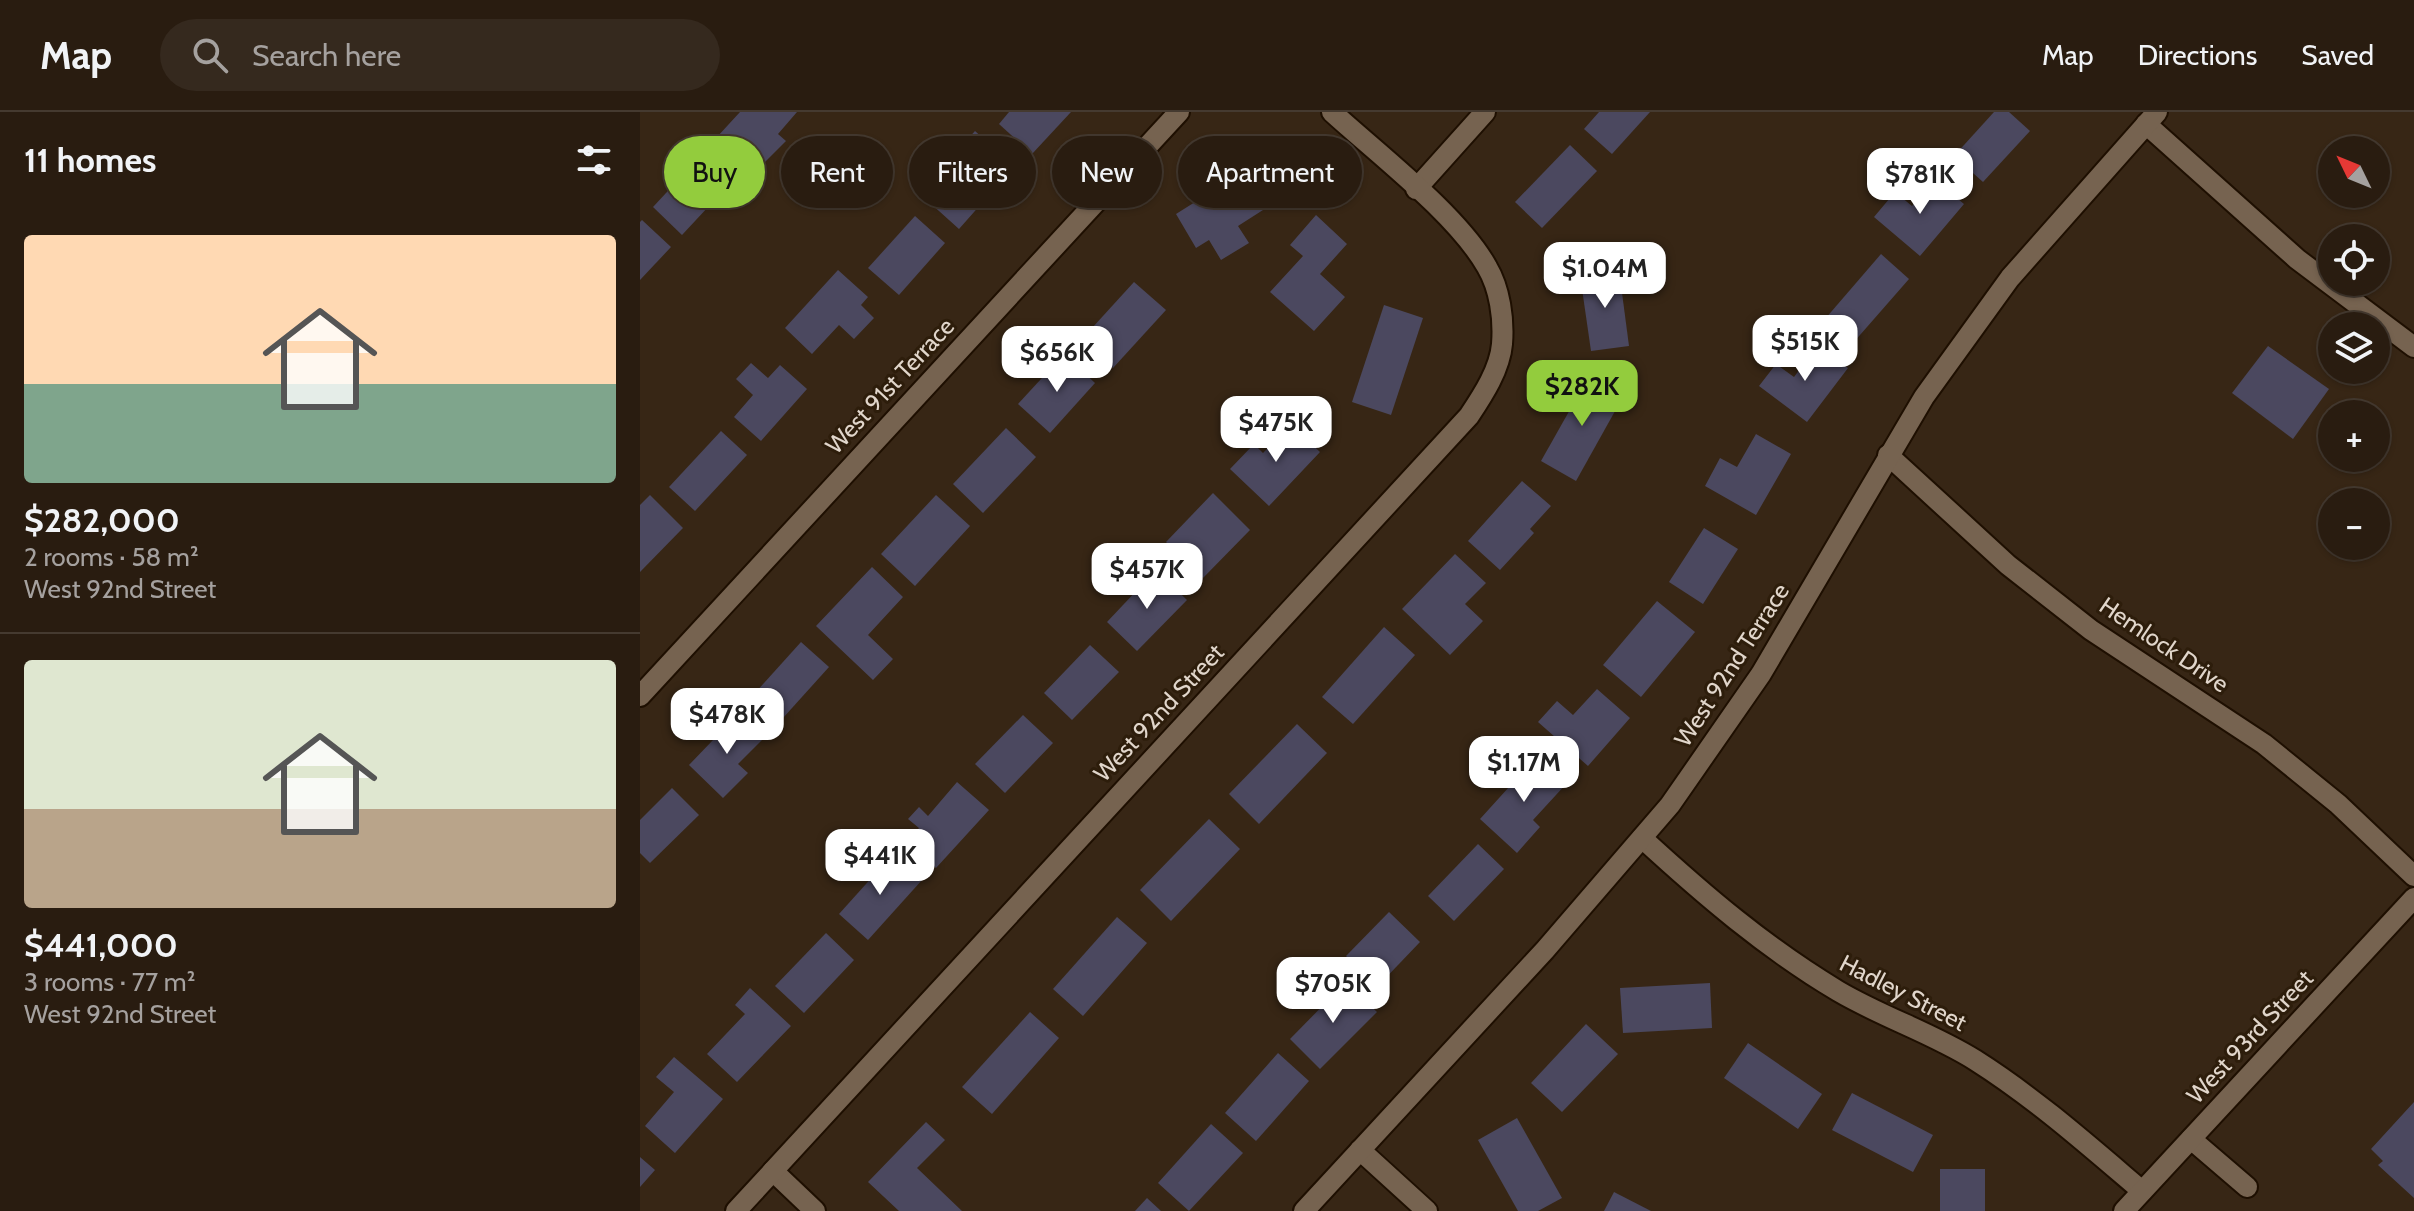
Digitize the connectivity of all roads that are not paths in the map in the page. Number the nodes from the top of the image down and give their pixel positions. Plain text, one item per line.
1 (1179, 112) edge
2 (1332, 112) edge
3 (1485, 112) edge
4 (2152, 118) edge
5 (1416, 189) junction
6 (2414, 347) edge
7 (1888, 455) junction
8 (640, 696) edge
9 (1642, 838) junction
10 (2414, 876) edge
11 (2414, 898) edge
12 (2191, 1139) junction
13 (1360, 1150) junction
14 (773, 1171) junction
15 (2247, 1187) dead end
16 (2142, 1191) junction
17 (736, 1211) edge
18 (815, 1211) edge
19 (1304, 1211) edge
20 (1427, 1211) edge
21 (2124, 1211) edge

1 - 8 street, West 91st Terrace
2 - 5 street
3 - 5 street
4 - 6 street
4 - 7 street, West 92nd Terrace
5 - 14 street, West 92nd Street
7 - 9 street, West 92nd Terrace
7 - 10 street, Hemlock Drive
9 - 13 street, West 92nd Terrace
9 - 16 street, Hadley Street
11 - 12 street, West 93rd Street
12 - 15 street
12 - 16 street, West 93rd Street
13 - 19 street, West 92nd Terrace
13 - 20 street
14 - 17 street, West 92nd Street
14 - 18 street
16 - 21 street, West 93rd Street

